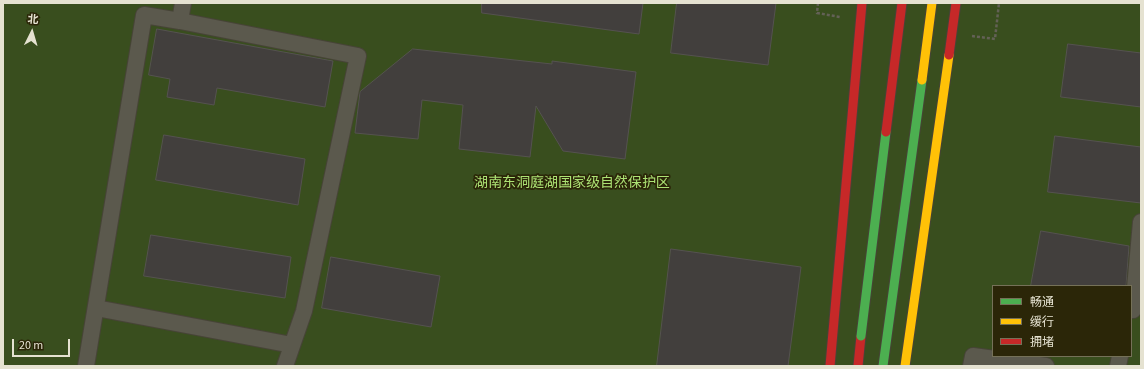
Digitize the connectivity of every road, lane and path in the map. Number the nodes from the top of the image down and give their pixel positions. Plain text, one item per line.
1 (183, 3) edge
2 (862, 3) edge
3 (902, 3) edge
4 (932, 3) edge
5 (956, 3) edge
6 (180, 21) junction
7 (1141, 222) edge
8 (96, 308) junction
9 (1135, 313) edge
10 (292, 345) junction
11 (86, 366) edge
12 (285, 366) edge
13 (830, 366) edge
14 (858, 366) edge
15 (882, 366) edge
16 (905, 366) edge
17 (971, 366) edge
18 (1046, 366) edge

1 - 6 street
2 - 13 main road
3 - 14 main road, bridge
4 - 15 main road, bridge
5 - 16 main road
6 - 8 street
6 - 10 street
7 - 9 street
8 - 10 street
8 - 11 street
10 - 12 street
17 - 18 street

